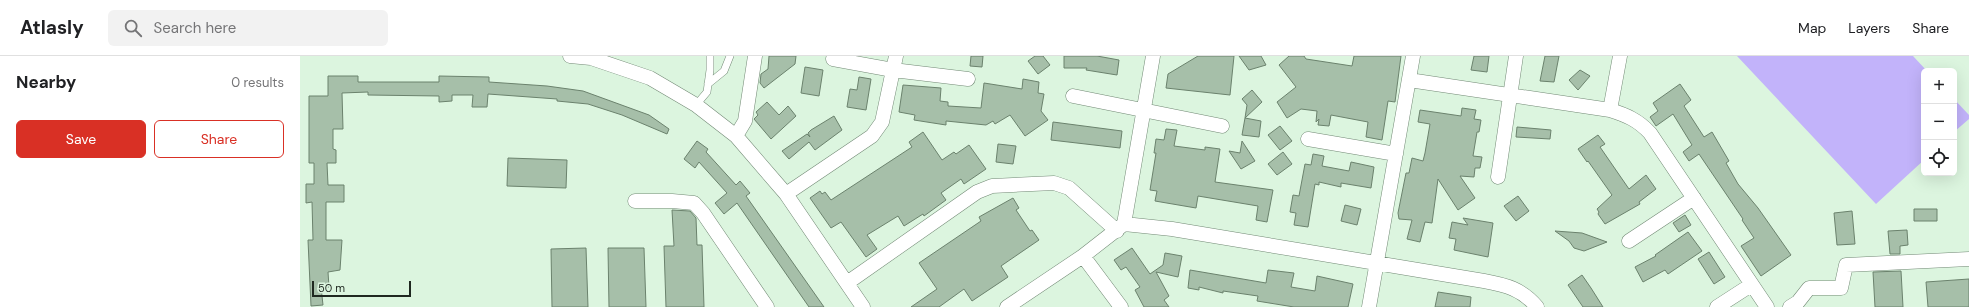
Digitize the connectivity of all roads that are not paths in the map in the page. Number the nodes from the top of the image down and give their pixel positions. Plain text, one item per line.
1 (570, 56) edge
2 (710, 56) edge
3 (730, 56) edge
4 (754, 56) edge
5 (896, 56) edge
6 (1153, 56) edge
7 (1413, 56) edge
8 (1516, 56) edge
9 (1620, 56) edge
10 (833, 59) dead end
11 (893, 70) junction
12 (968, 79) dead end
13 (1409, 80) junction
14 (708, 84) junction
15 (1510, 95) junction
16 (1073, 96) dead end
17 (696, 105) junction
18 (1610, 110) junction
19 (1145, 111) junction
20 (1222, 126) dead end
21 (736, 136) junction
22 (1308, 139) dead end
23 (1396, 154) junction
24 (1498, 176) dead end
25 (786, 194) junction
26 (1694, 198) junction
27 (635, 201) dead end
28 (1121, 227) junction
29 (1629, 241) dead end
30 (1083, 256) junction
31 (1969, 259) edge
32 (1376, 264) junction
33 (847, 283) junction
34 (1751, 285) junction
35 (767, 307) edge
36 (863, 307) edge
37 (1007, 307) edge
38 (1121, 307) edge
39 (1369, 307) edge
40 (1537, 307) edge
41 (1717, 307) edge
42 (1767, 307) edge
43 (1790, 307) edge

1 - 17 street
2 - 14 lane
3 - 14 lane
4 - 21 street
5 - 11 street
6 - 19 street
7 - 13 street
8 - 15 street
9 - 18 street
10 - 11 street
11 - 12 street
11 - 25 street
13 - 15 street
13 - 23 street
14 - 17 lane
15 - 18 street
15 - 24 street
16 - 19 street
17 - 21 street
18 - 26 street
19 - 20 street
19 - 28 street
21 - 25 street
22 - 23 street
23 - 32 street
25 - 33 street
26 - 29 street
26 - 34 street
27 - 35 street
28 - 30 street
28 - 32 street
28 - 33 street
30 - 37 street
30 - 38 street
31 - 43 street
32 - 39 street
32 - 40 street
33 - 36 street
34 - 41 street
34 - 42 street

